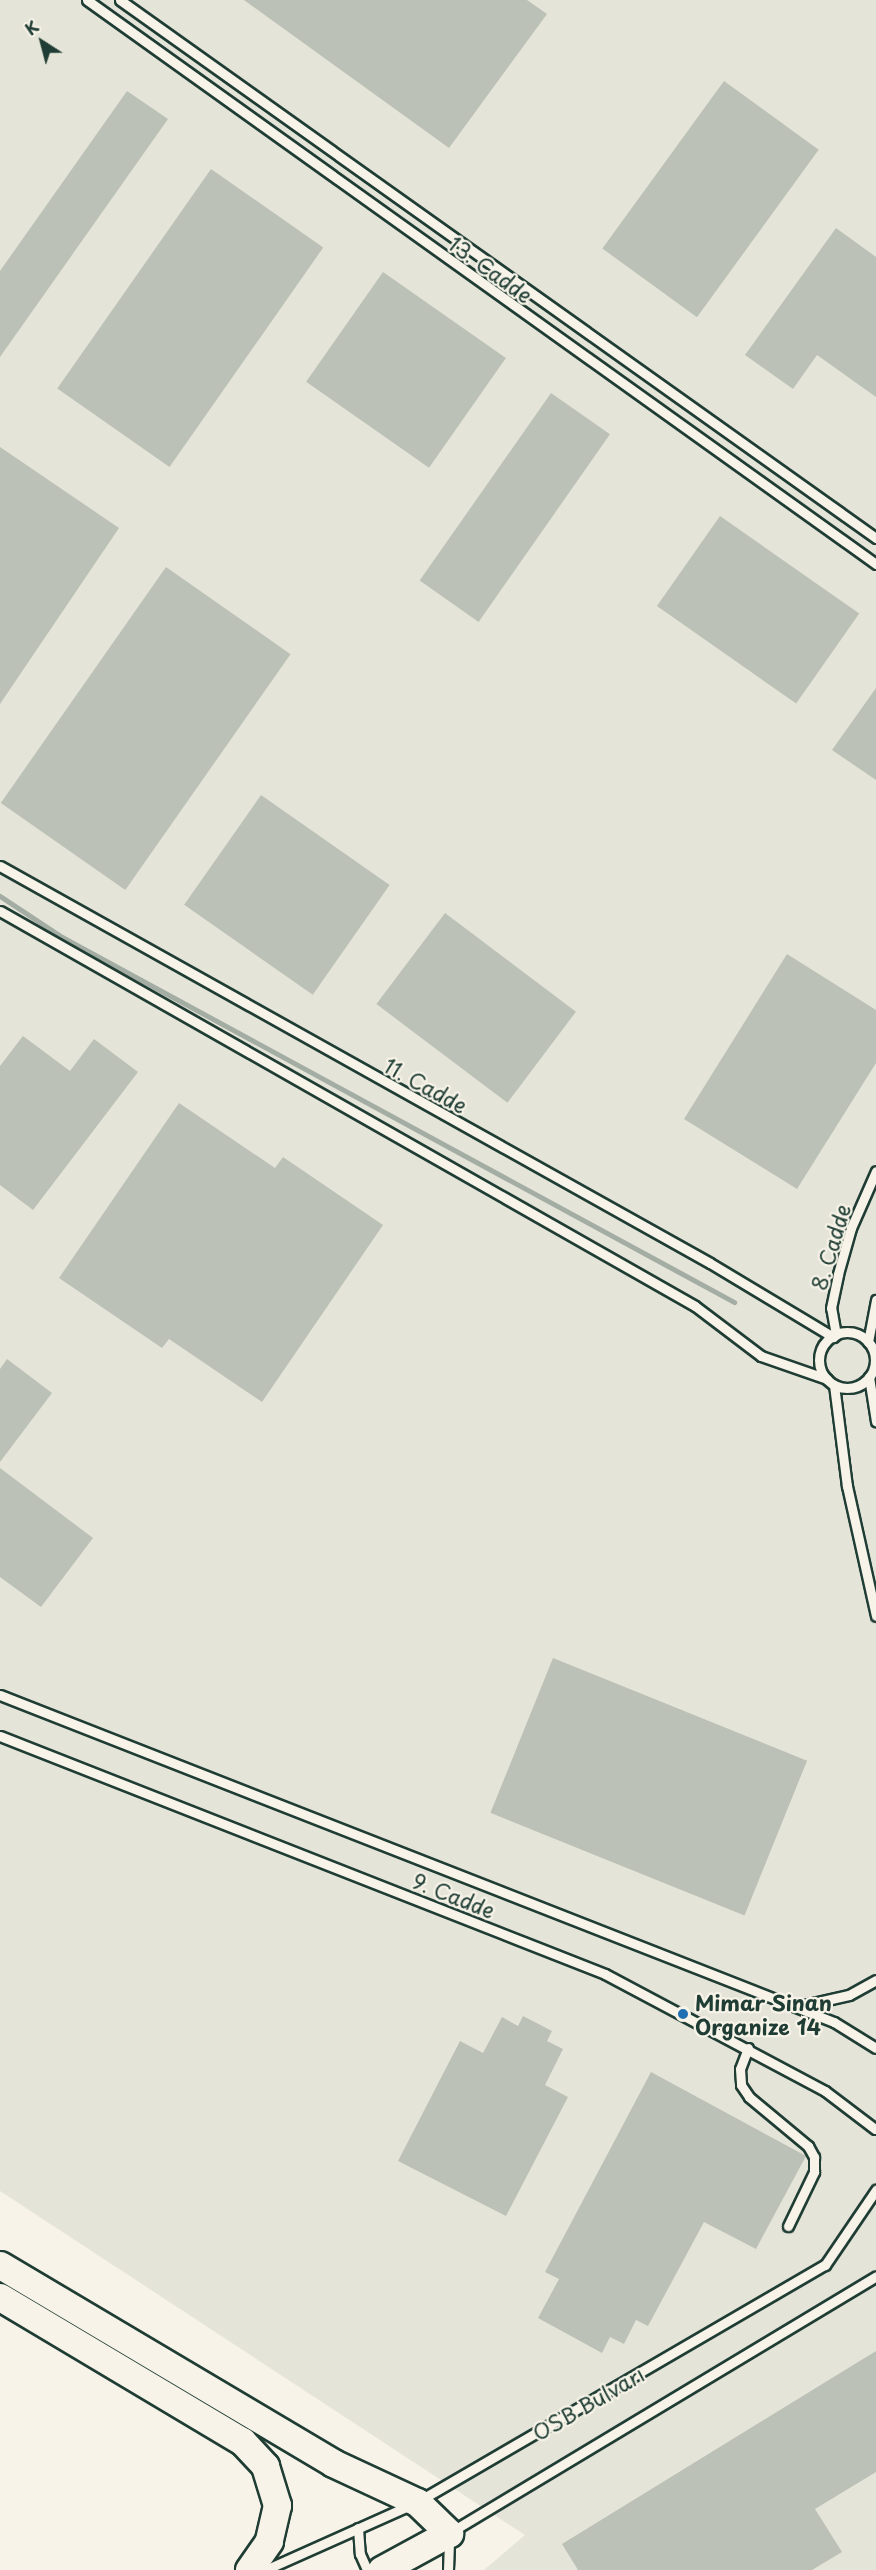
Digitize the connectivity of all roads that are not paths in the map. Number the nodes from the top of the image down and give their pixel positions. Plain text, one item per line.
1 (87, 0) edge
2 (120, 0) edge
3 (876, 538) edge
4 (876, 564) edge
5 (0, 866) edge
6 (0, 911) edge
7 (876, 1171) edge
8 (876, 1300) edge
9 (834, 1336) junction
10 (872, 1347) edge
11 (869, 1377) junction
12 (830, 1382) junction
13 (876, 1421) edge
14 (876, 1616) edge
15 (0, 1695) edge
16 (0, 1736) edge
17 (876, 1980) edge
18 (796, 2007) junction
19 (748, 2048) junction
20 (876, 2048) edge
21 (876, 2127) edge
22 (876, 2137) edge
23 (876, 2190) edge
24 (788, 2226) dead end
25 (0, 2265) edge
26 (876, 2276) edge
27 (0, 2297) edge
28 (417, 2502) junction
29 (358, 2528) junction
30 (449, 2533) junction
31 (249, 2570) edge
32 (265, 2570) edge
33 (367, 2570) edge
34 (381, 2570) edge
35 (448, 2570) edge

1 - 4 lane, 13. Cadde
2 - 3 lane, 13. Cadde
5 - 9 lane, 11. Cadde
6 - 12 lane
7 - 9 lane, 8. Cadde
8 - 10 lane
9 - 10 lane
9 - 12 lane
10 - 11 lane
11 - 12 lane
11 - 13 lane
12 - 14 lane
15 - 18 lane, 9. Cadde
16 - 19 lane, 9. Cadde
17 - 18 lane
18 - 20 lane, 9. Cadde
19 - 21 lane, 9. Cadde
19 - 24 lane
21 - 22 lane
23 - 28 lane, OSB Bulvarı
25 - 28 street
26 - 30 lane, OSB Bulvarı
27 - 31 street
28 - 29 lane, OSB Bulvarı
28 - 30 street
29 - 32 lane, OSB Bulvarı
29 - 33 lane
30 - 34 street, OSB Bulvarı
30 - 35 lane

